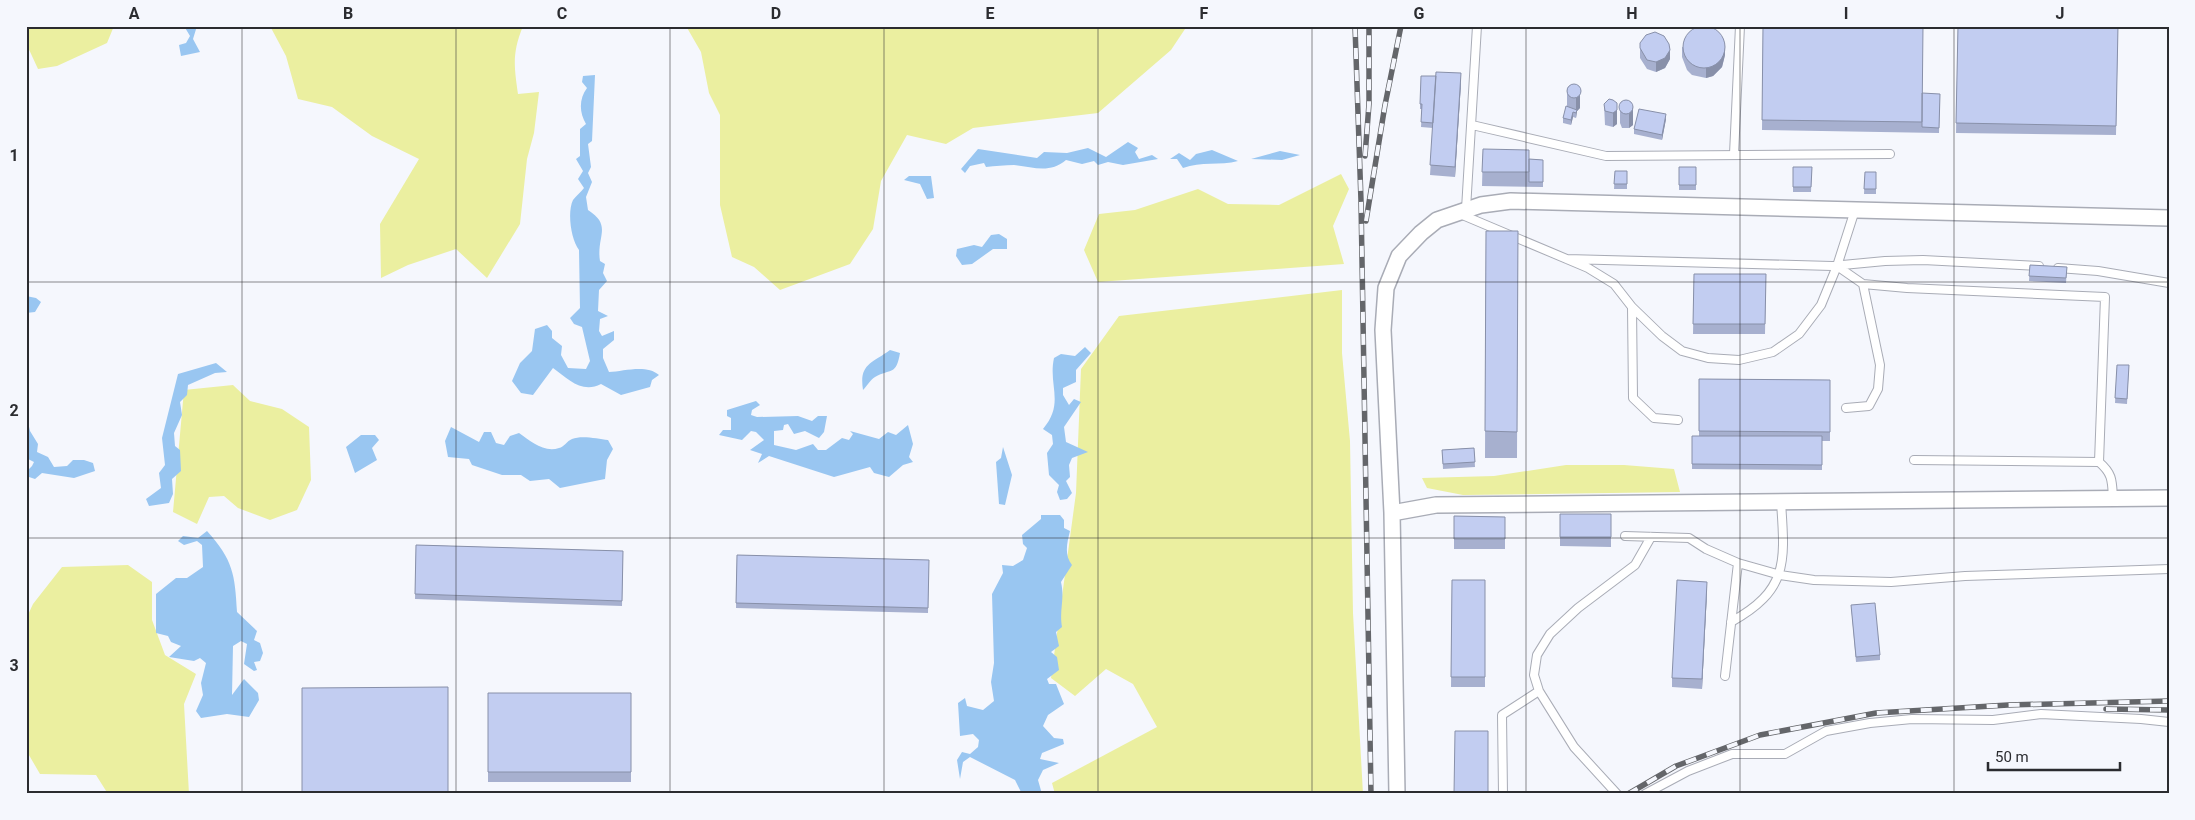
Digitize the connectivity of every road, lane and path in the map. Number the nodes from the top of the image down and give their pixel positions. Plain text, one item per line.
1 (1477, 26) edge
2 (1740, 26) edge
3 (1472, 125) junction
4 (1734, 154) junction
5 (1890, 154) dead end
6 (1856, 210) junction
7 (1461, 211) junction
8 (2169, 218) edge
9 (1567, 259) junction
10 (1837, 266) junction
11 (2043, 266) edge
12 (2052, 267) edge
13 (2169, 283) edge
14 (1862, 284) junction
15 (1632, 307) junction
16 (1846, 408) dead end
17 (1678, 420) dead end
18 (1914, 460) dead end
19 (2099, 462) junction
20 (2169, 498) edge
21 (2113, 499) junction
22 (1781, 502) junction
23 (1392, 513) junction
24 (1625, 536) dead end
25 (1651, 537) junction
26 (1738, 563) junction
27 (2169, 569) edge
28 (1780, 575) junction
29 (1731, 622) junction
30 (1725, 676) dead end
31 (1539, 692) junction
32 (2169, 722) edge
33 (1397, 794) edge
34 (1503, 794) edge
35 (1617, 794) edge
36 (1645, 794) edge

1 - 3 lane
2 - 4 lane
3 - 4 lane
3 - 7 lane
4 - 5 lane
6 - 7 street
6 - 8 street
6 - 10 lane
7 - 9 lane
7 - 23 street
9 - 10 lane
9 - 15 lane
10 - 11 lane
10 - 14 lane
10 - 15 lane
12 - 13 lane
14 - 16 lane
14 - 19 lane
15 - 17 lane
18 - 19 lane
19 - 21 lane
20 - 21 street
21 - 22 street
22 - 23 street
22 - 28 lane
23 - 33 street
24 - 25 lane
25 - 26 lane
25 - 31 lane
26 - 28 lane
26 - 29 lane
27 - 28 lane
28 - 29 lane
29 - 30 lane
31 - 34 lane
31 - 35 lane
32 - 36 lane

